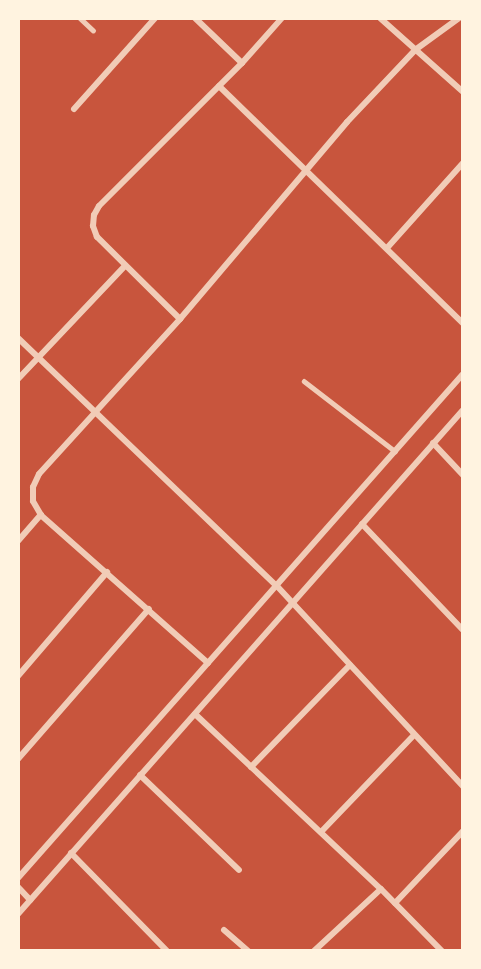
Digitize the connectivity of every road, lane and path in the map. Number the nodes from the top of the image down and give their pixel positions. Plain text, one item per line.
1 (80, 18) edge
2 (155, 18) edge
3 (195, 18) edge
4 (282, 18) edge
5 (380, 18) edge
6 (459, 18) edge
7 (93, 30) dead end
8 (415, 50) junction
9 (242, 63) junction
10 (219, 86) junction
11 (463, 93) edge
12 (74, 109) dead end
13 (463, 163) edge
14 (304, 170) junction
15 (387, 248) junction
16 (125, 266) junction
17 (180, 319) junction
18 (463, 323) edge
19 (18, 338) edge
20 (39, 358) junction
21 (463, 374) edge
22 (18, 379) edge
23 (304, 381) dead end
24 (463, 410) edge
25 (96, 412) junction
26 (433, 443) junction
27 (395, 451) junction
28 (463, 475) edge
29 (41, 515) junction
30 (362, 524) junction
31 (18, 541) edge
32 (107, 572) junction
33 (276, 585) junction
34 (293, 602) junction
35 (149, 609) junction
36 (463, 630) edge
37 (208, 663) junction
38 (350, 665) junction
39 (18, 676) edge
40 (195, 714) junction
41 (414, 735) junction
42 (18, 759) edge
43 (251, 767) junction
44 (140, 775) junction
45 (463, 786) edge
46 (463, 831) edge
47 (321, 832) junction
48 (71, 853) junction
49 (239, 870) dead end
50 (18, 878) edge
51 (18, 887) edge
52 (381, 889) junction
53 (30, 900) junction
54 (395, 903) junction
55 (18, 914) edge
56 (224, 930) dead end
57 (167, 951) edge
58 (248, 951) edge
59 (314, 951) edge
60 (442, 951) edge

1 - 7 lane
2 - 12 street
3 - 9 street
4 - 9 street
5 - 8 street
6 - 8 street
8 - 11 street
8 - 14 street
9 - 10 street
10 - 14 street
10 - 16 street
13 - 15 street
14 - 15 street
14 - 17 street
15 - 18 street
16 - 17 street
16 - 20 street
17 - 25 street
19 - 20 street
20 - 22 street
20 - 25 street
21 - 27 street
23 - 27 lane
24 - 26 street
25 - 29 street
25 - 33 street
26 - 28 street
26 - 30 street
27 - 33 street
29 - 31 street
29 - 32 street
30 - 34 street
30 - 36 street
32 - 35 street
32 - 39 street
33 - 34 street
33 - 37 street
34 - 38 street
34 - 40 street
35 - 37 street
35 - 42 street
37 - 50 street
38 - 41 street
38 - 43 street
40 - 43 street
40 - 44 street
41 - 45 street
41 - 47 street
43 - 47 street
44 - 48 street
44 - 49 street
46 - 54 street
47 - 52 street
48 - 53 street
48 - 57 street
51 - 53 street
52 - 54 street
52 - 59 street
53 - 55 street
54 - 60 street
56 - 58 street

